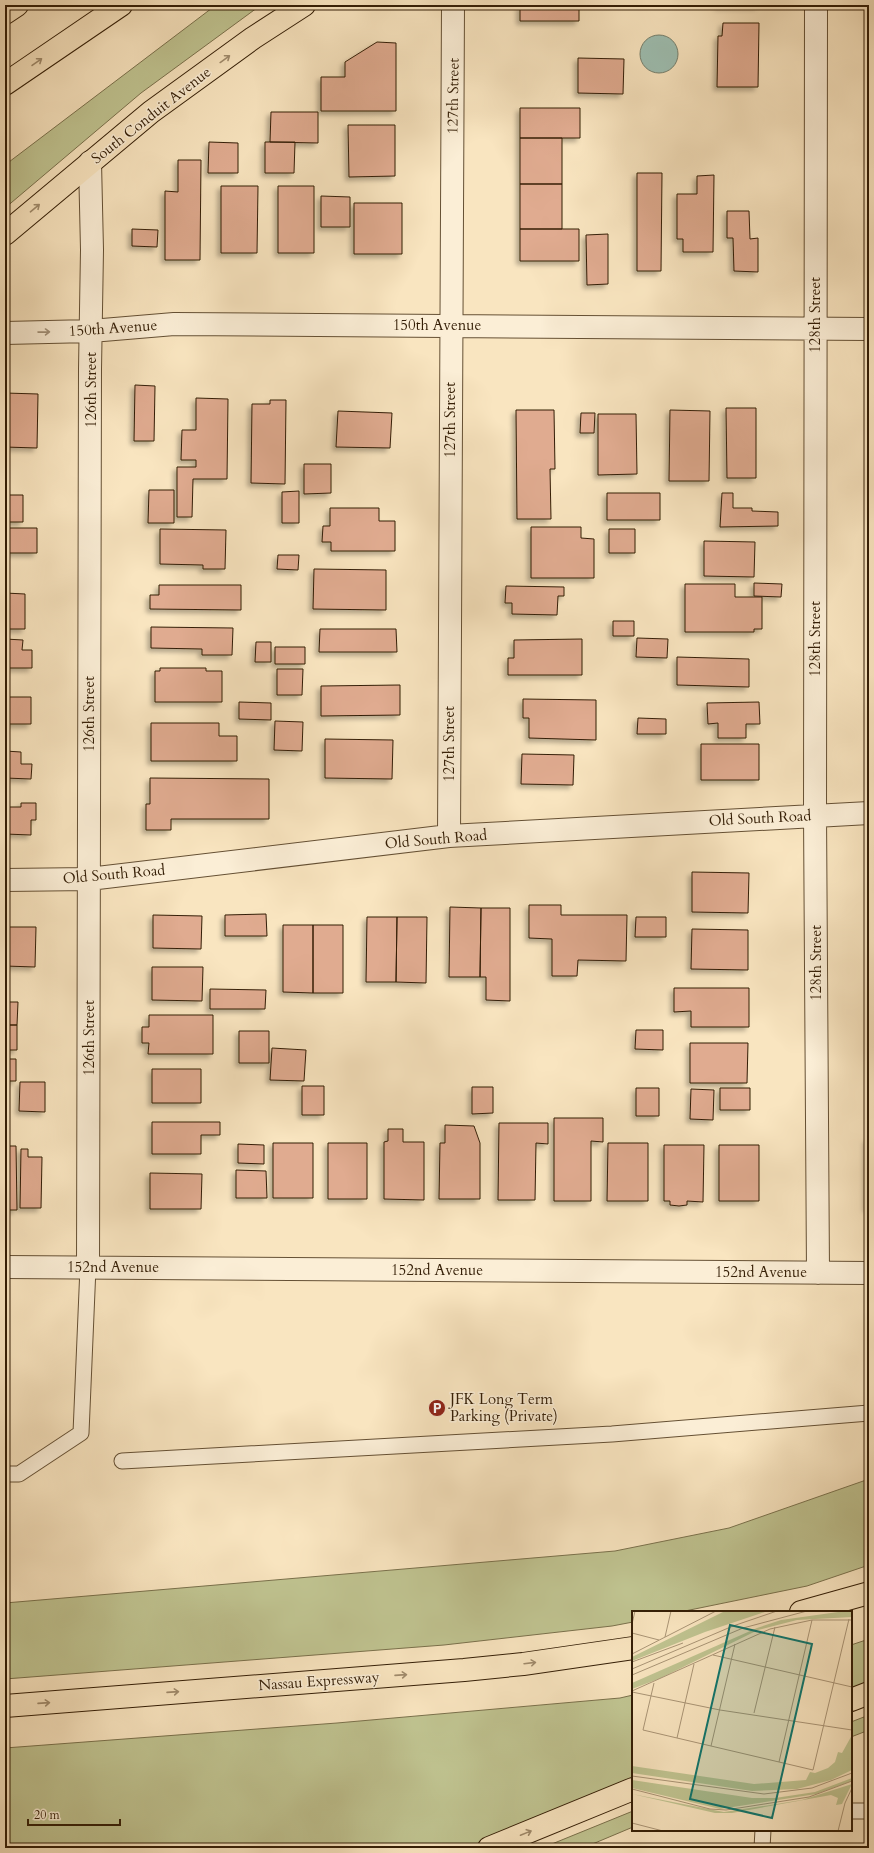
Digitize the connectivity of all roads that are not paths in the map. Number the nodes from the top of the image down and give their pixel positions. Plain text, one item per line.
1 (17, 5) edge
2 (121, 5) edge
3 (304, 5) edge
4 (454, 5) edge
5 (816, 5) edge
6 (5, 13) edge
7 (5, 84) edge
8 (90, 162) junction
9 (5, 234) edge
10 (451, 325) junction
11 (815, 328) junction
12 (869, 329) edge
13 (91, 331) junction
14 (5, 333) edge
15 (869, 812) edge
16 (815, 814) junction
17 (449, 836) junction
18 (89, 879) junction
19 (5, 880) edge
20 (5, 1267) edge
21 (88, 1267) junction
22 (818, 1273) junction
23 (869, 1273) edge
24 (869, 1413) edge
25 (122, 1461) dead end
26 (5, 1474) edge
27 (869, 1593) edge
28 (805, 1611) edge
29 (632, 1648) edge
30 (869, 1693) edge
31 (852, 1700) edge
32 (5, 1706) edge
33 (632, 1789) edge
34 (852, 1810) edge
35 (869, 1811) edge
36 (763, 1831) edge
37 (490, 1848) edge
38 (762, 1848) edge

1 - 6 main road
7 -> 2 main road
8 -> 3 main road, South Conduit Avenue
4 - 10 street, 127th Street
5 - 11 street, 128th Street
9 -> 8 main road, South Conduit Avenue
8 - 13 street, 126th Street
10 - 11 street, 150th Avenue
10 - 13 street, 150th Avenue
10 - 17 street, 127th Street
11 - 12 street, 150th Avenue
11 - 16 street, 128th Street
14 -> 13 street, 150th Avenue
13 - 18 street, 126th Street
15 - 16 street, Old South Road
16 - 17 street, Old South Road
16 - 22 street, 128th Street
17 - 18 street, Old South Road
18 - 19 street, Old South Road
18 - 21 street, 126th Street
20 - 21 street, 152nd Avenue
21 - 22 street, 152nd Avenue
21 - 26 lane
22 - 23 street, 152nd Avenue
24 - 25 lane
27 - 28 main road
32 -> 29 main road, Nassau Expressway
30 - 31 main road
37 -> 33 main road
34 - 35 lane
36 - 38 lane

